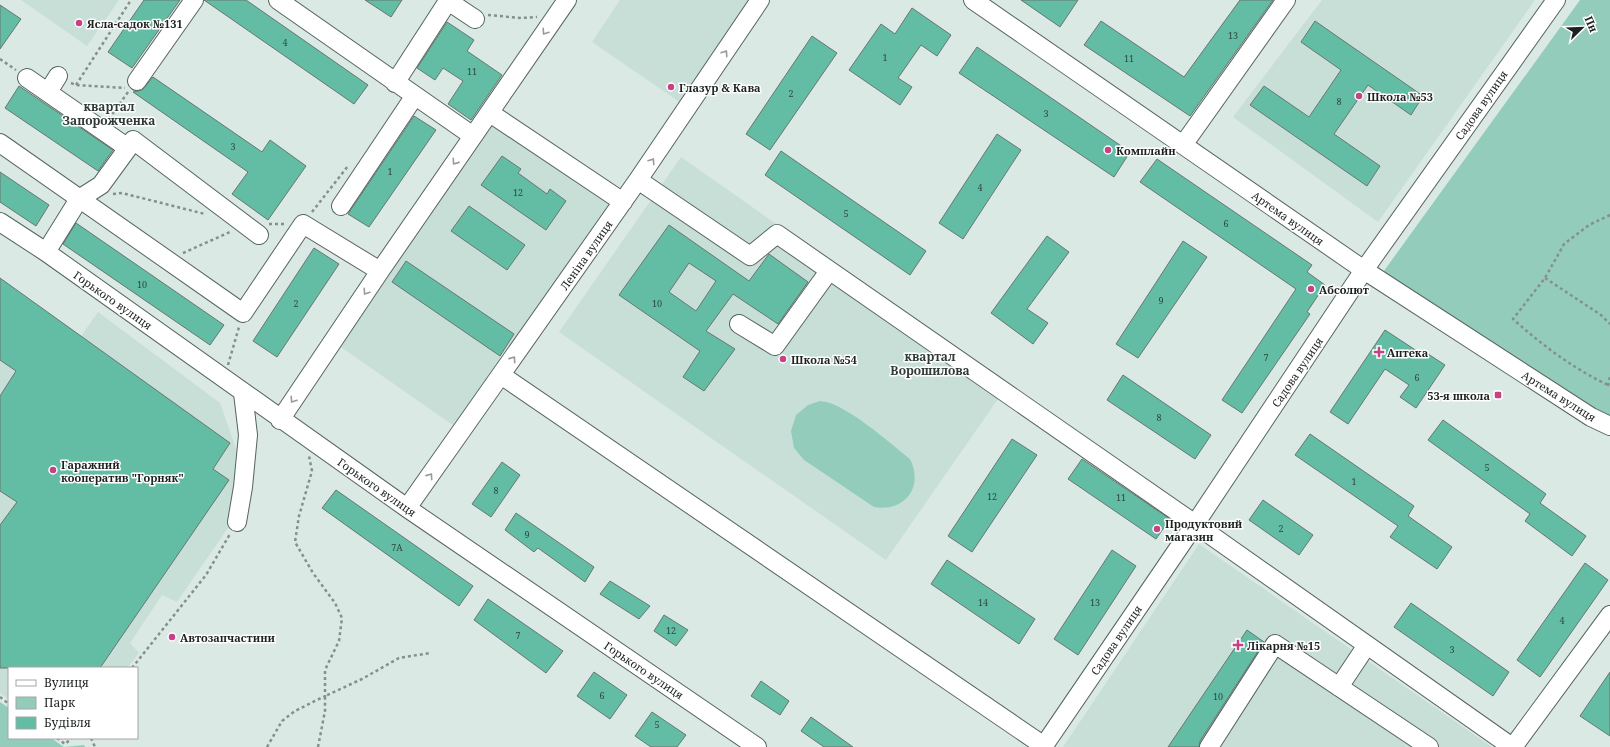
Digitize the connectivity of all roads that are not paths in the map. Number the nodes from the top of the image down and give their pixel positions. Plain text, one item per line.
1 (194, 0) edge
2 (278, 0) edge
3 (448, 0) edge
4 (567, 0) edge
5 (760, 0) edge
6 (973, 0) edge
7 (1286, 0) edge
8 (1556, 0) edge
9 (470, 16) road end
10 (58, 76) road end
11 (27, 78) road end
12 (137, 81) dead end
13 (394, 83) junction
14 (48, 92) junction
15 (414, 97) junction
16 (490, 113) junction
17 (473, 136) junction
18 (0, 143) edge
19 (1183, 145) junction
20 (128, 148) junction
21 (638, 180) junction
22 (79, 200) junction
23 (623, 202) junction
24 (341, 206) dead end
25 (0, 222) edge
26 (259, 234) dead end
27 (46, 252) junction
28 (1364, 270) junction
29 (380, 271) junction
30 (829, 271) junction
31 (739, 324) dead end
32 (501, 376) junction
33 (242, 393) junction
34 (280, 420) junction
35 (1610, 426) edge
36 (407, 508) junction
37 (237, 522) road end
38 (1195, 524) junction
39 (1610, 615) edge
40 (1367, 645) junction
41 (1339, 687) junction
42 (758, 747) edge
43 (1043, 747) edge
44 (1209, 747) edge
45 (1429, 747) edge
46 (1512, 747) edge

1 - 12 street
2 - 13 street
3 - 9 street
3 - 13 street
4 -> 16 street
21 -> 5 street, Леніна вулиця
6 - 19 street, Артема вулиця
7 - 19 street
8 - 28 street, Садова вулиця
10 - 14 street
11 - 14 street
13 - 15 street
14 - 20 street
15 - 17 street
15 - 24 street
16 - 17 street
16 - 23 street
17 -> 29 street
18 - 22 street
19 - 28 street, Артема вулиця
20 - 22 street
20 - 26 street
21 - 23 street, Леніна вулиця
21 - 30 street
22 - 27 street
22 - 29 street
32 -> 23 street, Леніна вулиця
25 - 27 street, Горького вулиця
27 - 33 street, Горького вулиця
28 - 35 street, Артема вулиця
28 - 38 street, Садова вулиця
29 -> 34 street
30 - 31 street
30 - 38 street
36 -> 32 street, Леніна вулиця
32 - 43 street
33 - 34 street, Горького вулиця
33 - 37 street
34 - 36 street, Горького вулиця
36 - 42 street, Горького вулиця
38 - 40 street
38 - 43 street, Садова вулиця
39 - 46 street
40 - 41 street
40 - 46 street
41 - 44 street
41 - 45 street

